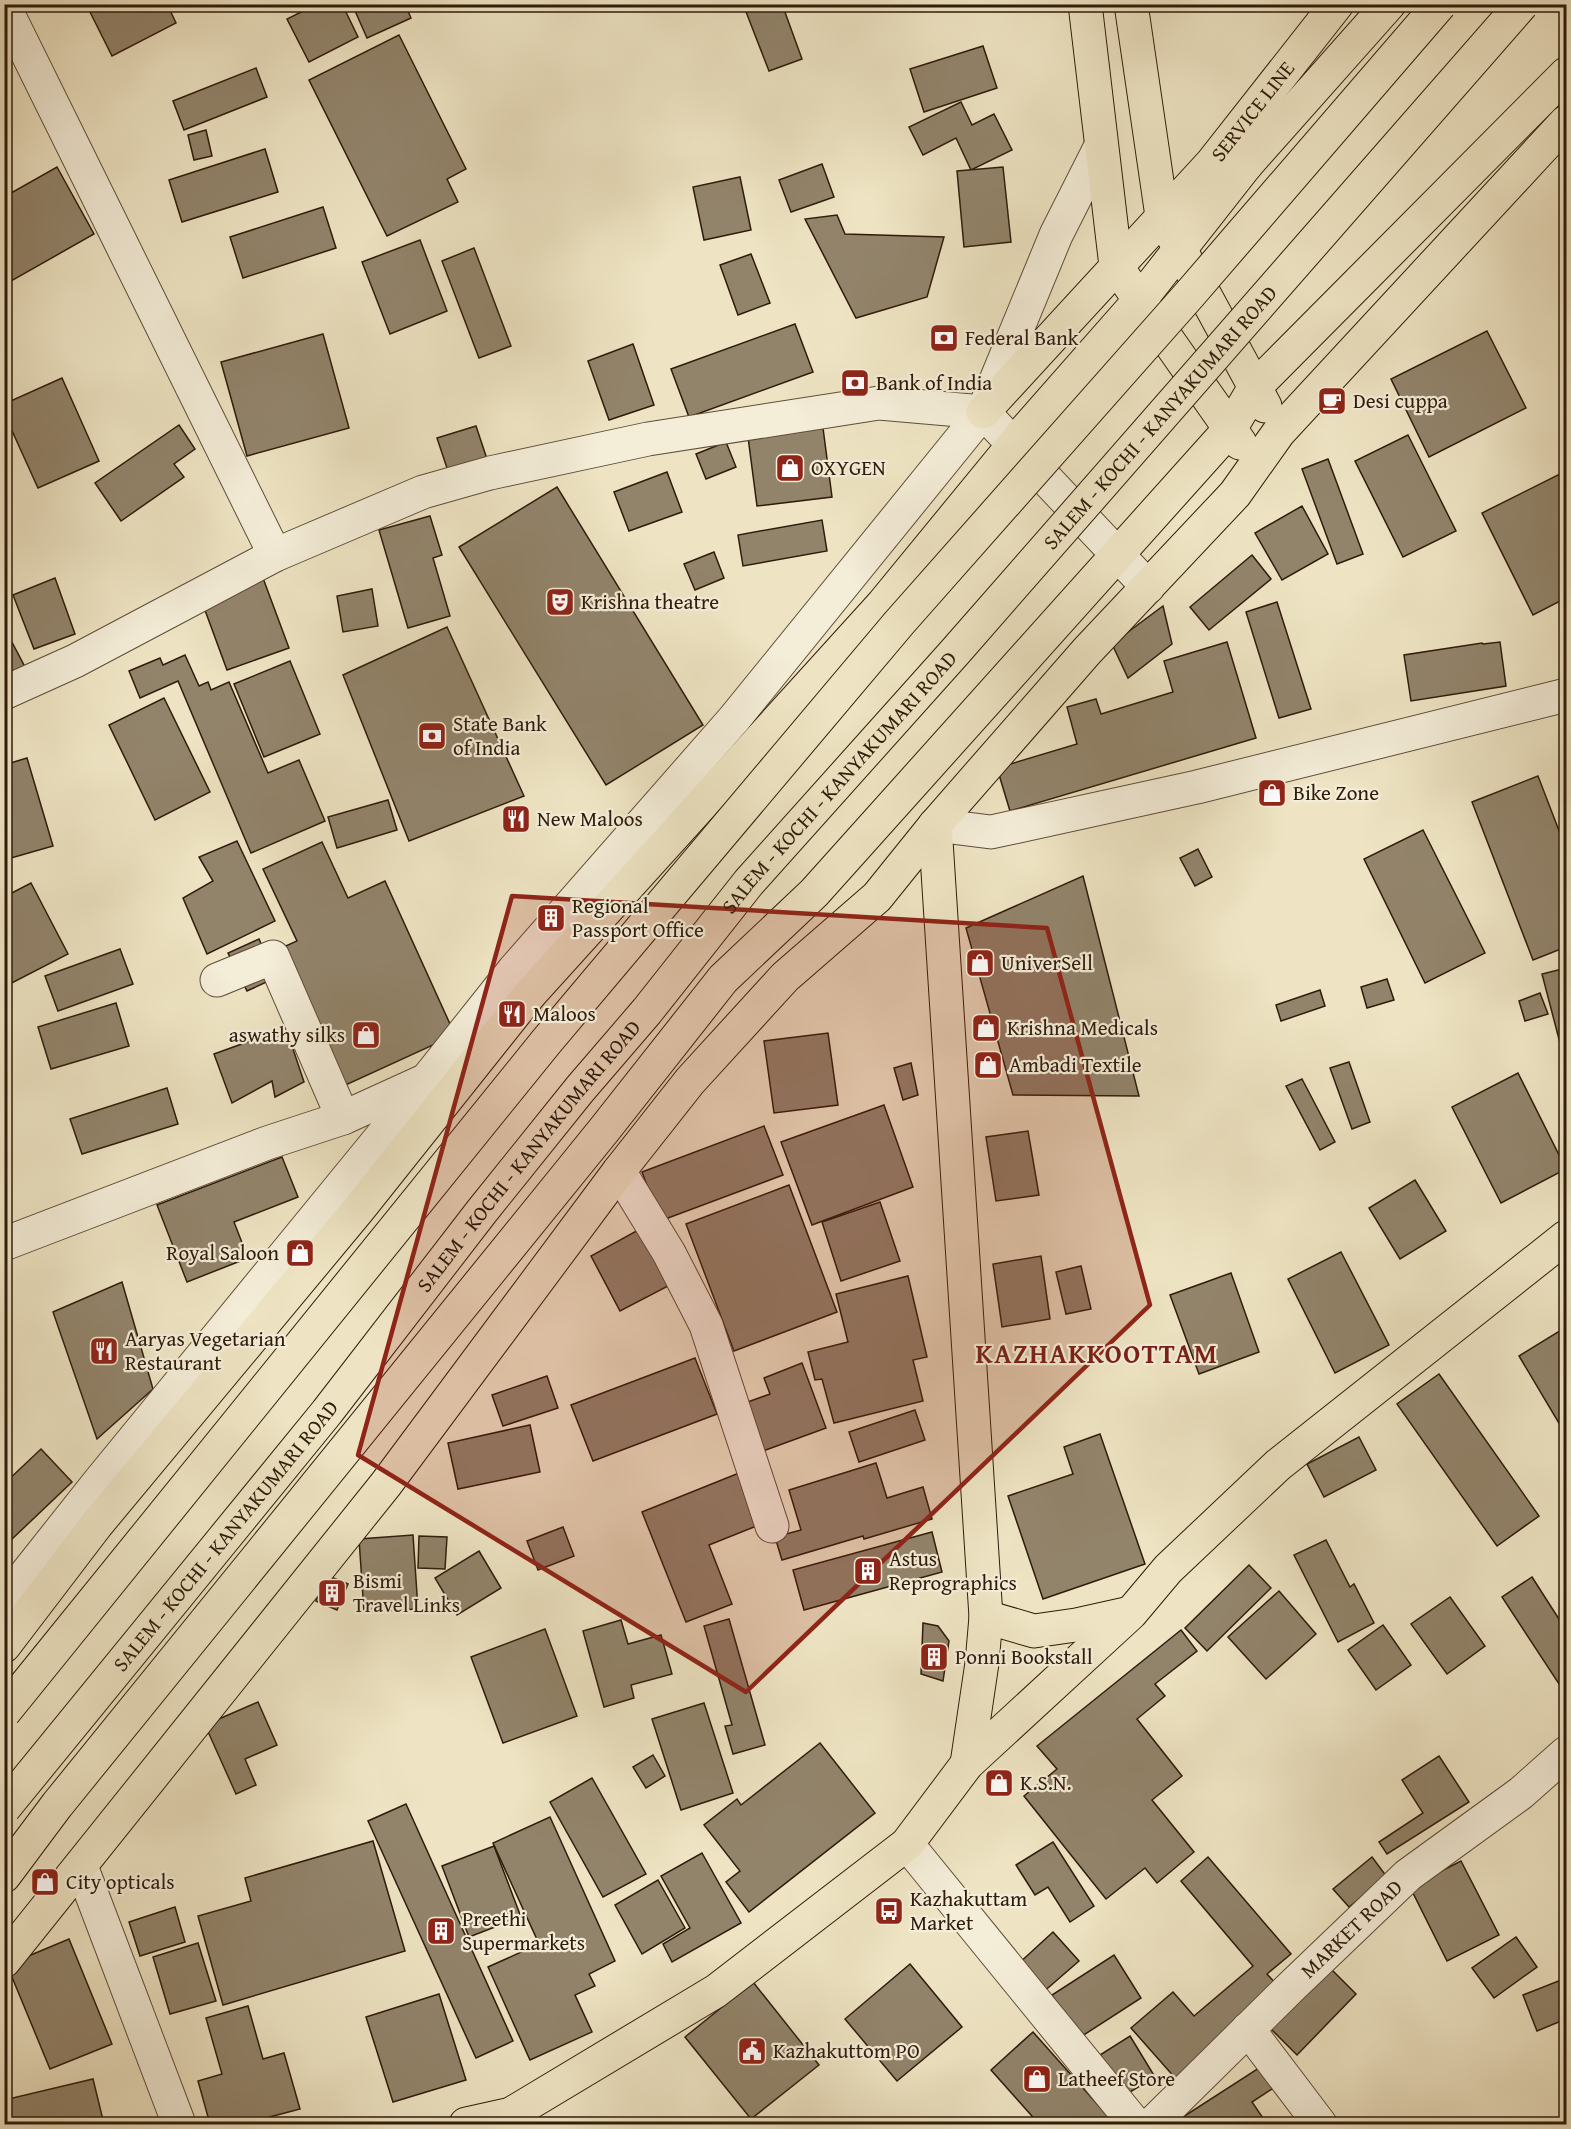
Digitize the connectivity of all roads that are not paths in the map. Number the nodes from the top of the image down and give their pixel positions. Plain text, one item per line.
1 (1085, 4) edge
2 (1131, 4) edge
3 (1337, 4) edge
4 (1389, 4) edge
5 (1440, 4) edge
6 (1521, 4) edge
7 (4, 6) edge
8 (1566, 74) edge
9 (1566, 122) edge
10 (1101, 146) junction
11 (1246, 165) junction
12 (1194, 181) junction
13 (1162, 216) junction
14 (1180, 250) junction
15 (1116, 266) junction
16 (1140, 300) junction
17 (1255, 387) junction
18 (983, 412) junction
19 (1230, 429) junction
20 (1279, 432) junction
21 (1014, 444) junction
22 (1255, 465) junction
23 (275, 555) junction
24 (1117, 555) junction
25 (1148, 587) junction
26 (4, 693) edge
27 (1566, 695) edge
28 (935, 825) junction
29 (217, 980) dead end
30 (428, 1079) junction
31 (343, 1118) junction
32 (619, 1172) junction
33 (1566, 1238) edge
34 (4, 1244) edge
35 (772, 1526) dead end
36 (4, 1602) edge
37 (1131, 1613) junction
38 (986, 1617) junction
39 (4, 1646) edge
40 (4, 1712) edge
41 (1566, 1753) edge
42 (967, 1764) junction
43 (4, 1808) edge
44 (907, 1844) junction
45 (81, 1866) junction
46 (4, 1876) edge
47 (4, 1961) edge
48 (1248, 2029) junction
49 (513, 2119) edge
50 (179, 2124) edge
51 (466, 2124) edge
52 (1136, 2124) edge
53 (1152, 2124) edge
54 (1320, 2124) edge

1 - 10 main road
2 - 13 main road
3 - 12 main road, SERVICE LINE
4 - 11 main road
5 - 40 main road, bridge
6 - 43 main road, SALEM - KOCHI - KANYAKUMARI ROAD, bridge
7 - 23 street
8 - 17 main road
9 - 20 main road
10 - 15 main road
10 - 18 street
11 - 12 main road
11 - 14 main road
12 - 13 main road, SERVICE LINE
13 - 14 main road
13 - 15 main road, SERVICE LINE
14 - 16 main road
14 - 17 main road
15 - 16 main road
15 - 18 main road, SERVICE LINE
16 - 19 main road
16 - 21 main road
17 - 19 main road
17 - 20 main road
18 - 21 street
18 - 23 street
18 - 30 street
19 - 22 main road
19 - 24 main road
20 - 22 main road
21 - 24 street
21 - 39 main road
22 - 25 main road
23 - 26 street
24 - 25 street
24 - 46 main road
25 - 28 main road
27 - 28 street
28 - 32 main road
28 - 38 main road
29 - 31 street
30 - 31 street
30 - 36 street
31 - 34 street
32 - 35 street
32 - 45 main road
33 - 37 main road
37 - 38 main road
37 - 42 main road
38 - 42 main road
41 - 48 street, MARKET ROAD
42 - 44 main road
44 - 49 main road
44 - 52 street
45 - 47 main road
45 - 50 street
48 - 53 street, MARKET ROAD
48 - 54 street
49 - 51 main road

